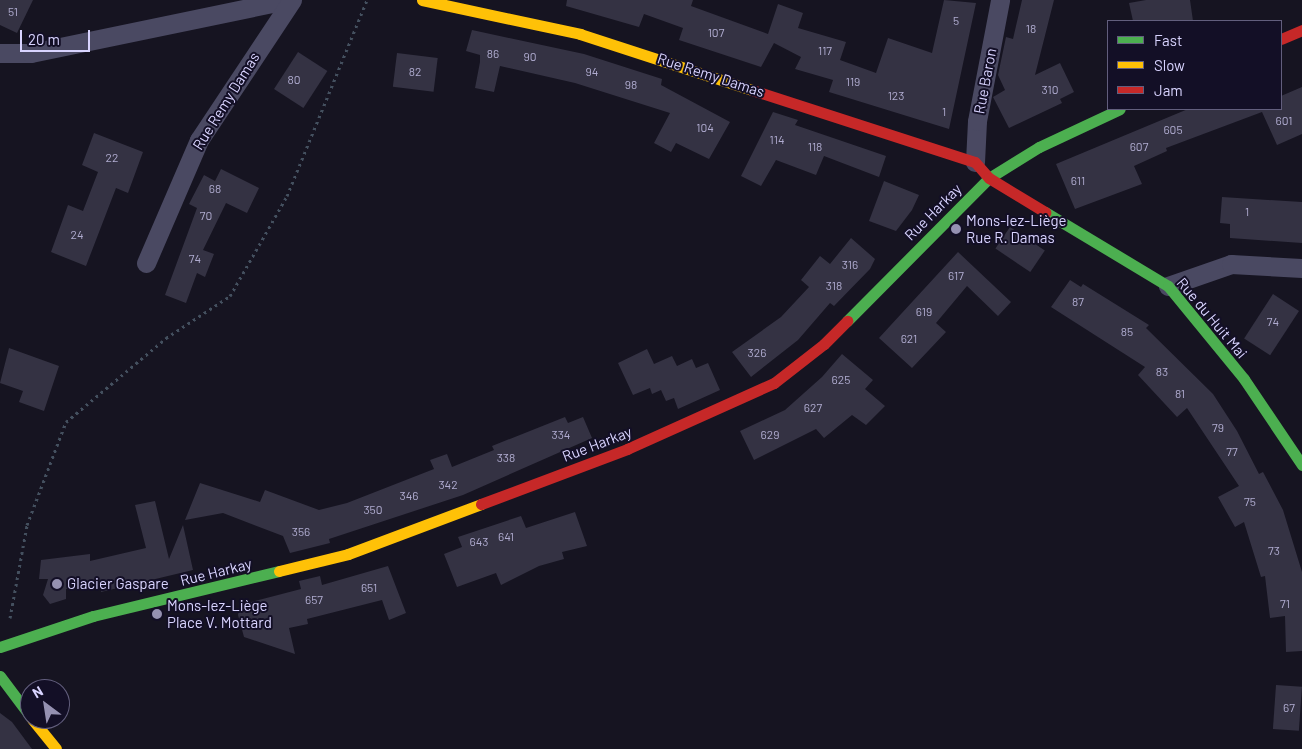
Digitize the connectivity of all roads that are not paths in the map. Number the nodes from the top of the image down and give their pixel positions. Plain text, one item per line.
1 (286, 0) edge
2 (292, 0) edge
3 (422, 0) edge
4 (1000, 0) edge
5 (1302, 30) edge
6 (1282, 39) edge
7 (0, 53) edge
8 (1118, 110) edge
9 (975, 162) junction
10 (989, 178) junction
11 (146, 262) dead end
12 (1302, 268) edge
13 (1168, 286) junction
14 (1302, 465) edge
15 (2, 646) edge
16 (0, 676) edge
17 (20, 703) edge
18 (40, 729) edge
19 (56, 749) edge

1 - 7 street
2 - 11 street, Rue Remy Damas
3 - 9 street, Rue Remy Damas
4 - 9 street, Rue Baron
5 - 6 street
8 - 10 street, Rue Harkay
9 - 10 street
10 - 13 street, Rue du Huit Mai
10 - 15 street, Rue Harkay
12 - 13 street
13 - 14 street, Rue du Huit Mai
16 - 17 street
18 - 19 street

